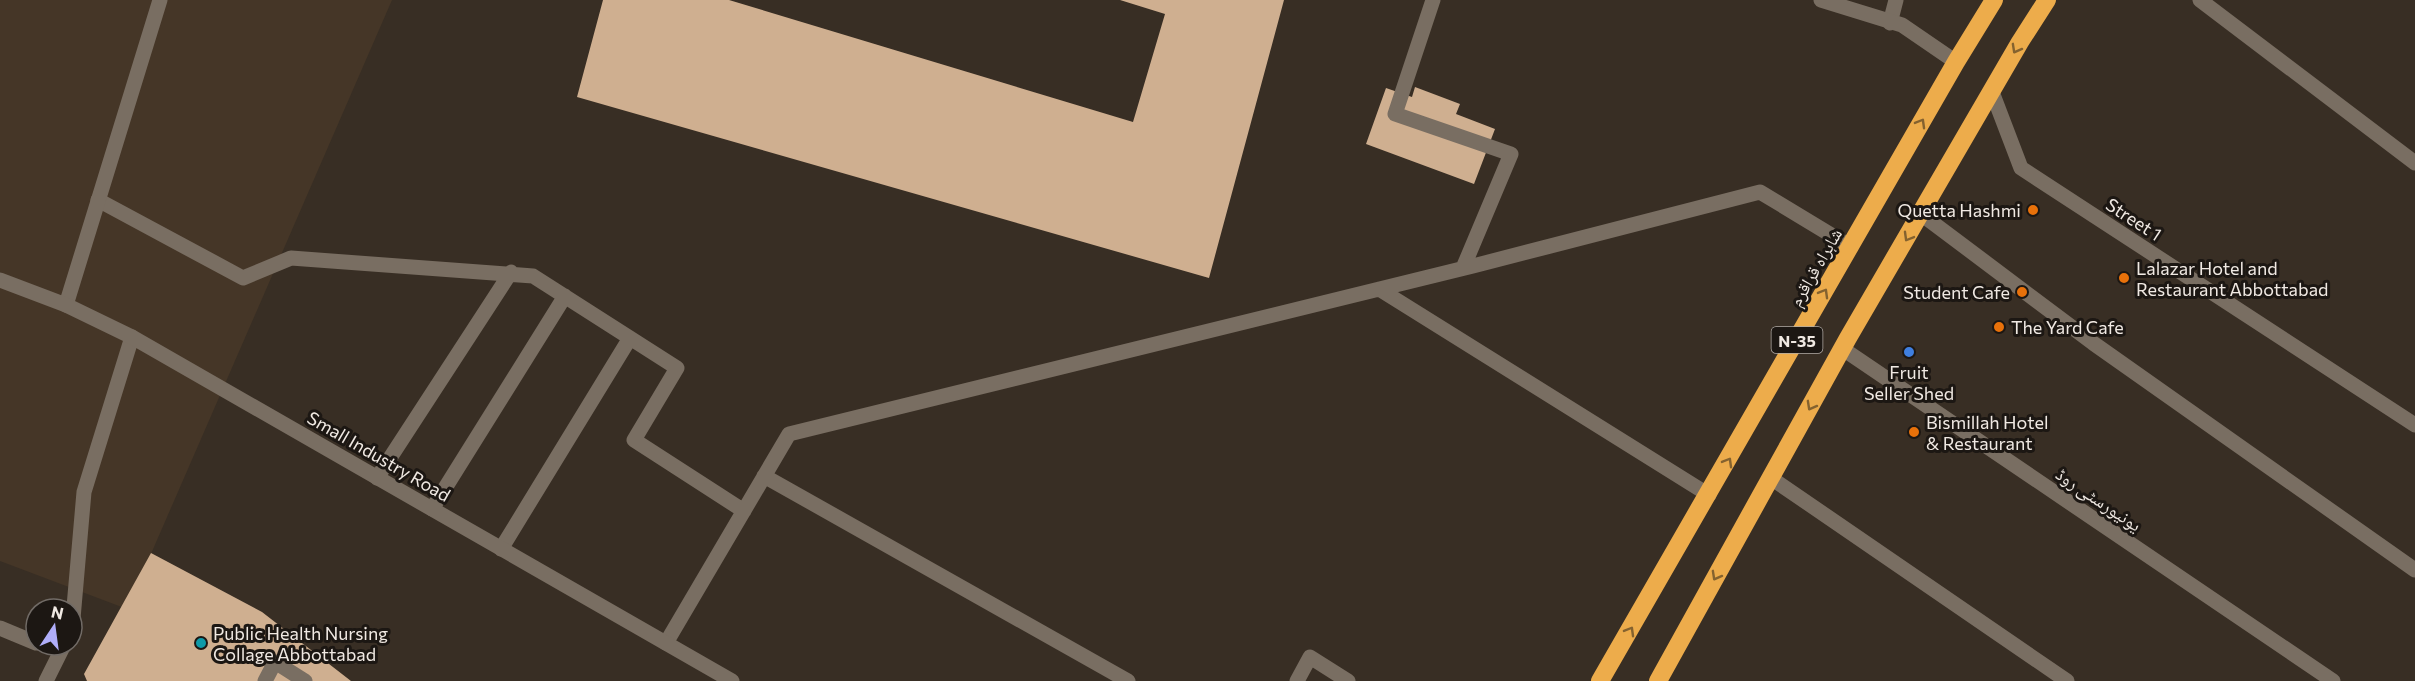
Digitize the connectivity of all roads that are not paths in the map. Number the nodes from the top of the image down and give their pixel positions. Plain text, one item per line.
1 (160, 0) edge
2 (1433, 0) edge
3 (1821, 0) edge
4 (1896, 0) edge
5 (1994, 0) edge
6 (2047, 0) edge
7 (2200, 0) edge
8 (1890, 23) junction
9 (1956, 62) junction
10 (1992, 93) junction
11 (2415, 163) edge
12 (98, 200) junction
13 (1921, 214) junction
14 (1851, 247) junction
15 (1463, 268) junction
16 (512, 272) junction
17 (0, 280) edge
18 (1379, 289) junction
19 (564, 296) junction
20 (66, 305) junction
21 (132, 337) junction
22 (630, 338) junction
23 (1843, 348) junction
24 (2415, 425) edge
25 (764, 476) junction
26 (377, 478) junction
27 (1771, 478) junction
28 (1709, 495) junction
29 (432, 509) junction
30 (744, 511) junction
31 (501, 549) junction
32 (2415, 570) edge
33 (75, 597) edge
34 (0, 628) edge
35 (24, 638) edge
36 (666, 643) junction
37 (59, 657) edge
38 (46, 681) edge
39 (265, 681) edge
40 (306, 681) edge
41 (732, 681) edge
42 (1128, 681) edge
43 (1297, 681) edge
44 (1348, 681) edge
45 (1600, 681) edge
46 (1658, 681) edge
47 (2067, 681) edge
48 (2332, 681) edge

1 - 12 street
2 - 15 street
3 - 8 street
4 - 8 street
5 - 9 highway, شاہراہ قراقرم / N-35
6 -> 10 highway, N-35
7 - 11 street
8 - 9 street
14 -> 9 highway, شاہراہ قراقرم / N-35
10 - 13 highway, N-35
10 - 24 street, Street 1
12 - 16 street
12 - 20 street
13 -> 23 highway, N-35
13 - 32 street
14 - 15 street
28 -> 14 highway, شاہراہ قراقرم / N-35
15 - 18 street
16 - 19 street
16 - 26 street
17 - 20 street, Small Industry Road
18 - 25 street
18 - 28 street
19 - 22 street
19 - 29 street
20 - 21 street, Small Industry Road
21 - 26 street, Small Industry Road
21 - 33 street
22 - 30 street
22 - 31 street
23 -> 27 highway, N-35
23 - 48 street, یونیورسٹی روڈ
25 - 30 street
25 - 42 street
26 - 29 street, Small Industry Road
27 -> 46 highway, N-35
27 - 47 street
45 -> 28 highway, شاہراہ قراقرم / N-35
29 - 31 street, Small Industry Road
30 - 36 street
31 - 36 street, Small Industry Road
34 - 35 street
36 - 41 street, Small Industry Road
37 - 38 street
39 - 40 street
43 - 44 street

